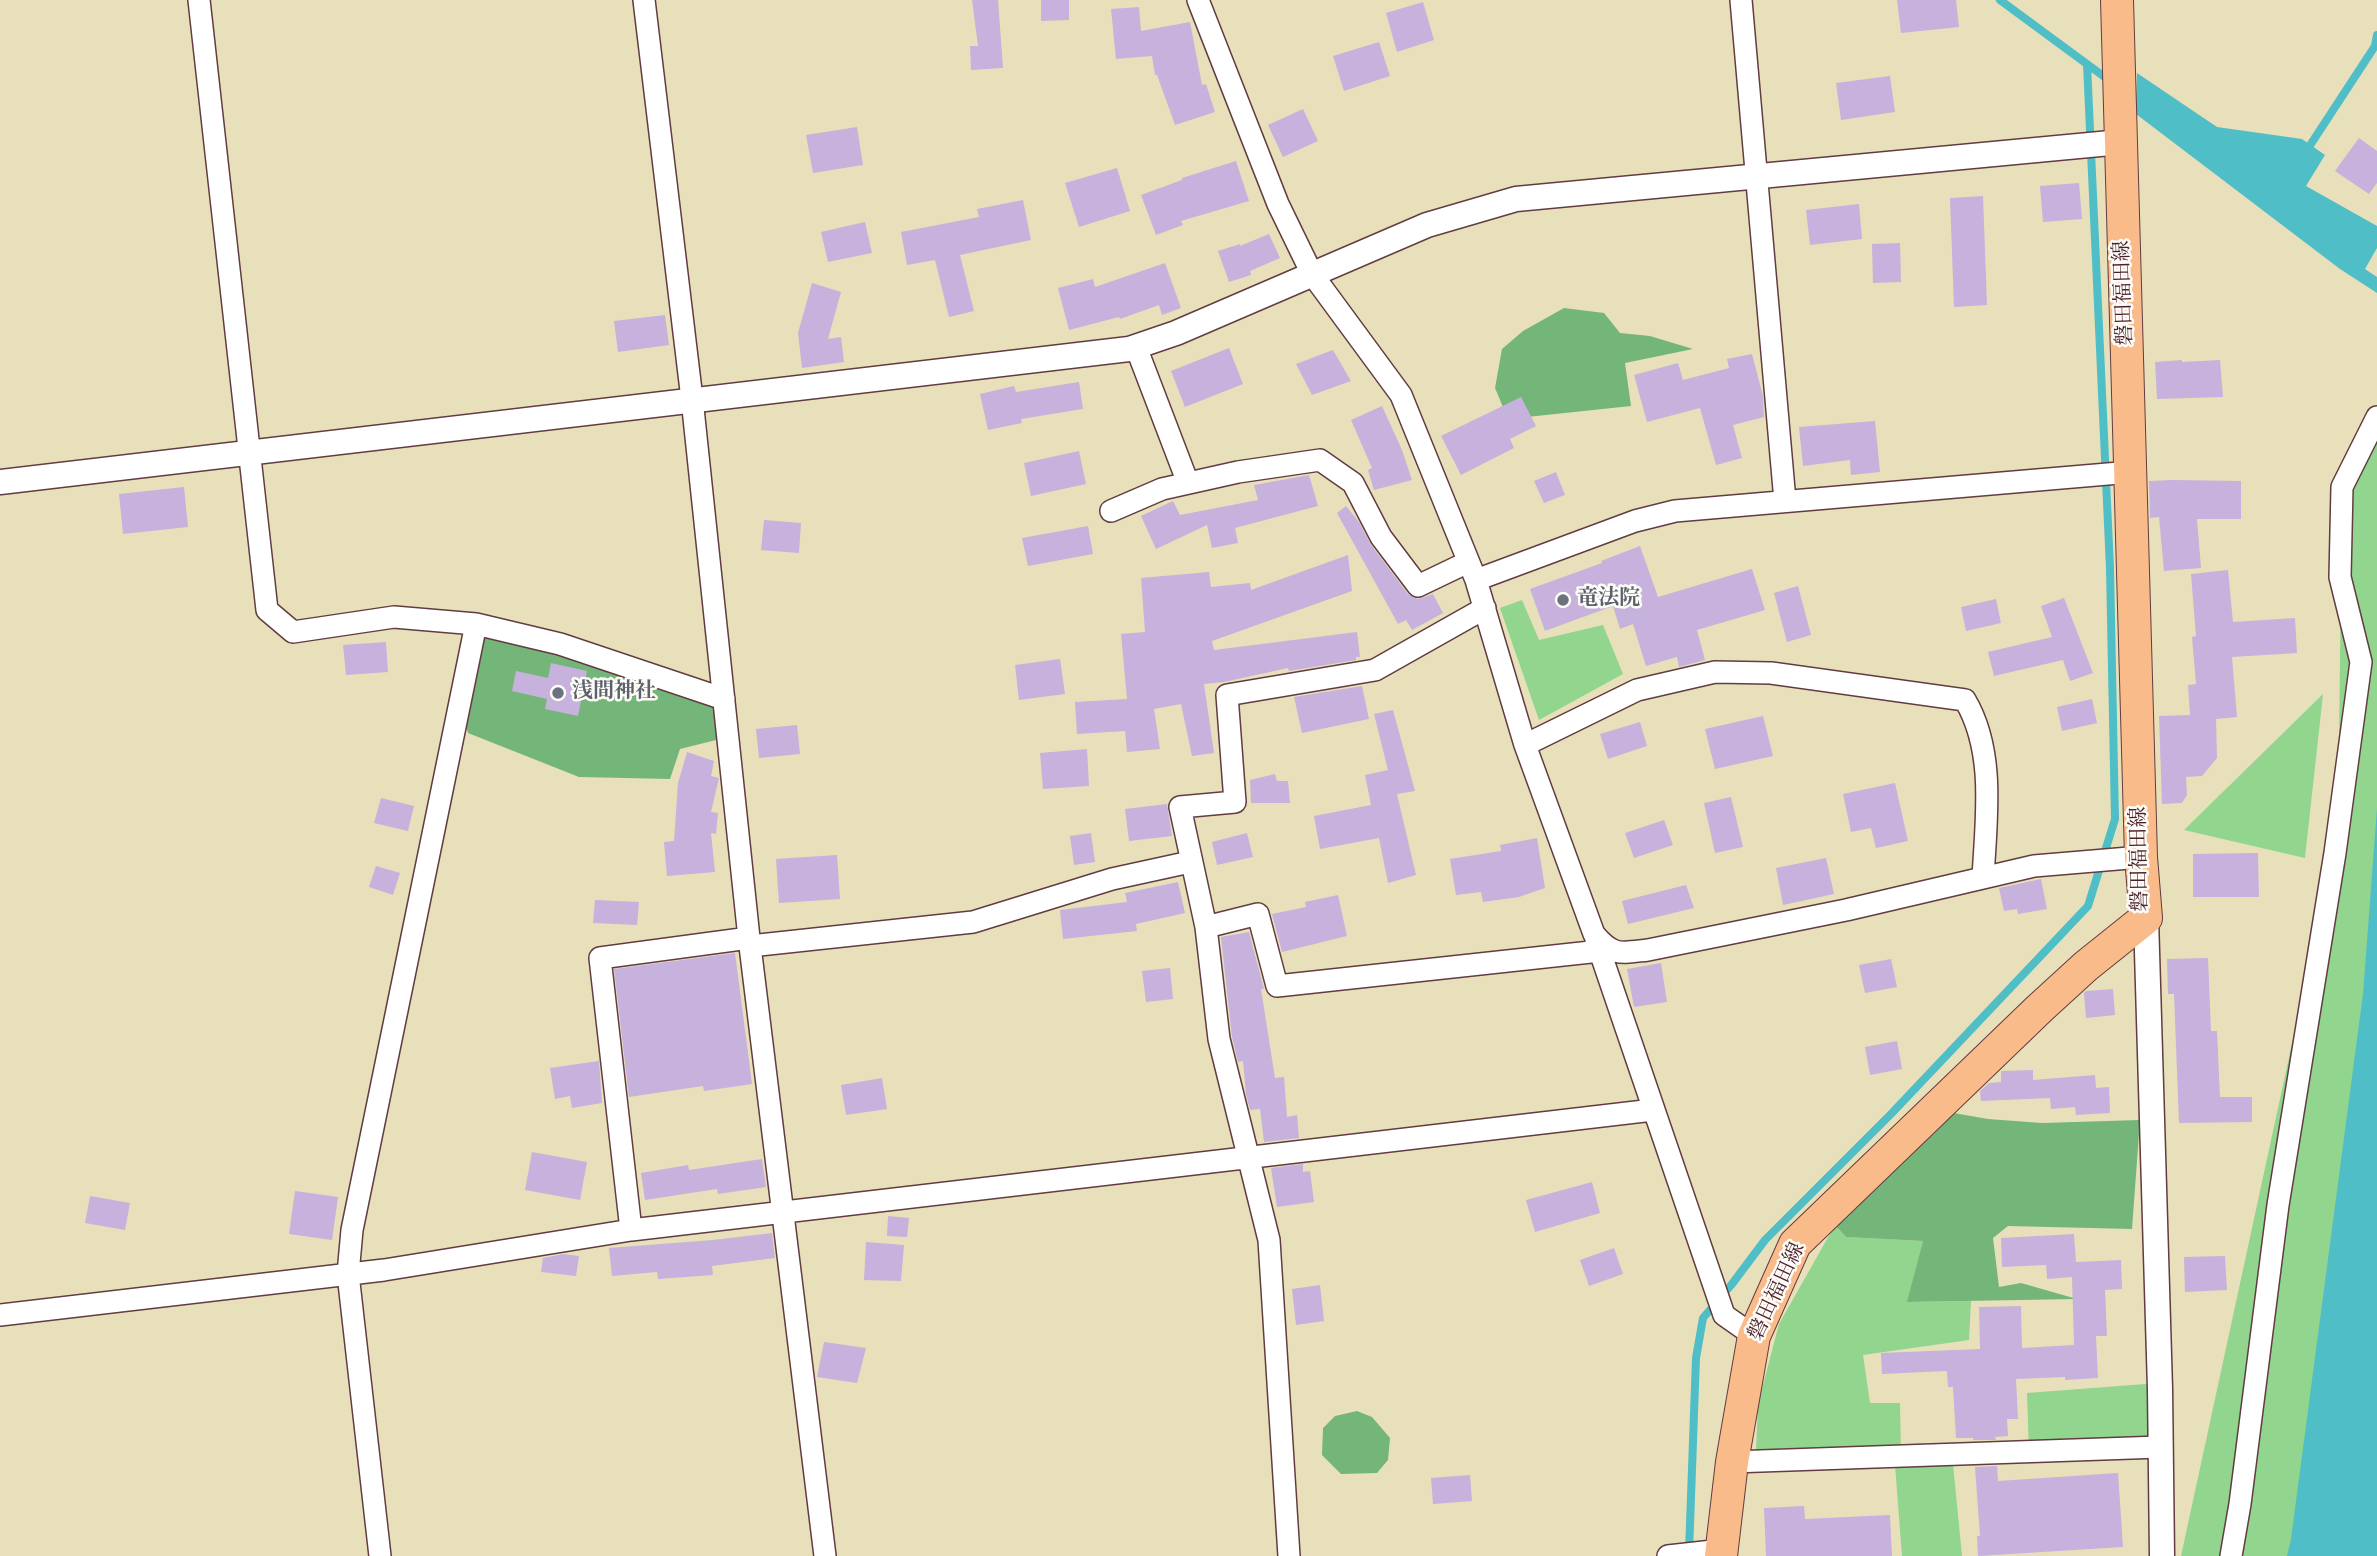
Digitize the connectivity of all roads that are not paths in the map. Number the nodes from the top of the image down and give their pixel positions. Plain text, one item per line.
1 (199, 0) edge
2 (644, 0) edge
3 (1741, 0) edge
4 (2117, 0) edge
5 (1192, 2) edge
6 (2121, 142) junction
7 (1758, 176) junction
8 (1312, 274) junction
9 (1136, 347) junction
10 (692, 399) junction
11 (2377, 416) edge
12 (251, 452) junction
13 (2131, 472) junction
14 (0, 482) edge
15 (1188, 483) junction
16 (1785, 501) junction
17 (1111, 510) dead end
18 (1472, 571) junction
19 (1485, 608) junction
20 (476, 624) junction
21 (724, 699) junction
22 (1525, 745) junction
23 (2141, 857) junction
24 (1190, 862) junction
25 (1983, 878) junction
26 (2146, 918) junction
27 (1206, 927) junction
28 (750, 942) junction
29 (1597, 943) junction
30 (1653, 1110) junction
31 (1248, 1159) junction
32 (784, 1212) junction
33 (631, 1230) junction
34 (348, 1274) junction
35 (0, 1315) edge
36 (1754, 1336) junction
37 (2160, 1447) junction
38 (1732, 1462) junction
39 (1721, 1553) edge
40 (380, 1556) edge
41 (825, 1556) edge
42 (1289, 1556) edge
43 (1668, 1556) edge
44 (2162, 1556) edge
45 (2231, 1556) edge

1 - 12 street
2 - 10 street
3 - 7 street
4 - 6 main road, 磐田福田線
5 - 8 street
6 - 7 street
6 - 13 main road, 磐田福田線
7 - 8 street
7 - 16 street
8 - 9 street
8 - 18 street
9 - 10 street
9 - 15 street
10 - 12 street
10 - 21 street
11 - 45 street
12 - 14 street
12 - 20 street
13 - 16 street
13 - 23 main road, 磐田福田線
15 - 17 street
15 - 18 street
16 - 18 street
18 - 19 street
19 - 22 street
19 - 24 street
20 - 21 street
20 - 34 street
21 - 28 street
22 - 25 street
22 - 29 street
23 - 25 street
23 - 26 main road, 磐田福田線
24 - 27 street
24 - 28 street
25 - 29 street
26 - 36 main road, 磐田福田線
26 - 37 street
27 - 29 street
27 - 31 street
28 - 32 street
28 - 33 street
29 - 30 street
30 - 31 street
30 - 36 street
31 - 32 street
31 - 42 street
32 - 33 street
32 - 41 street
33 - 34 street
34 - 35 street
34 - 40 street
36 - 38 main road, 磐田福田線
37 - 38 street
37 - 44 street
38 - 39 main road, 磐田福田線
39 - 43 street

